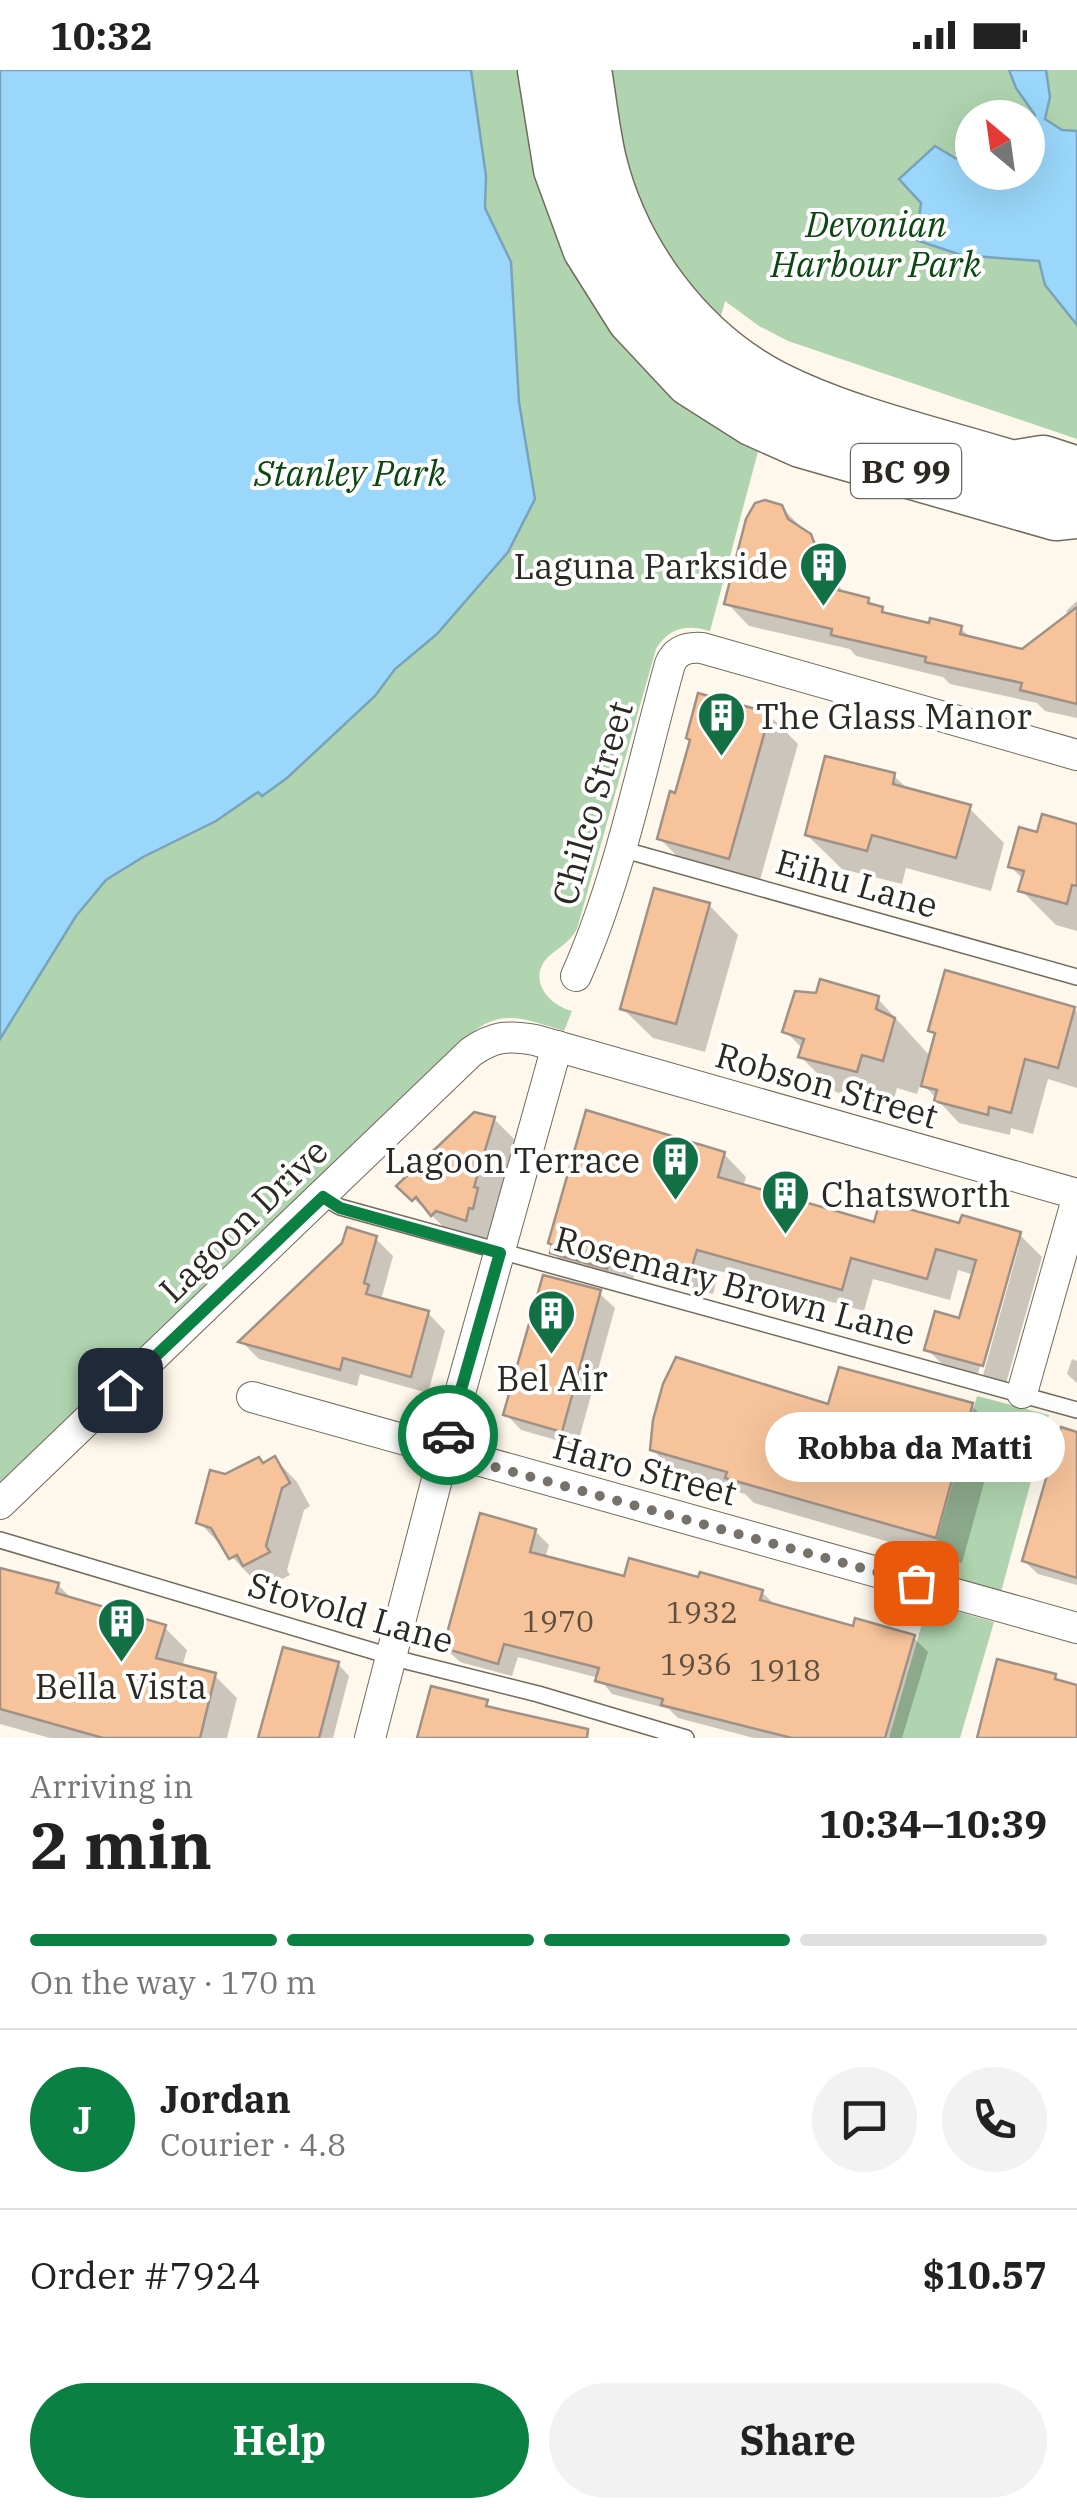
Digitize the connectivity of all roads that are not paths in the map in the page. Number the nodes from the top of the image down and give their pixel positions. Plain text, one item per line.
1 (544, 70) edge
2 (585, 70) edge
3 (611, 70) edge
4 (625, 195) junction
5 (733, 372) junction
6 (1060, 468) edge
7 (1077, 512) edge
8 (1077, 755) edge
9 (621, 849) junction
10 (576, 976) dead end
11 (1077, 977) edge
12 (557, 1046) junction
13 (323, 1197) junction
14 (1077, 1197) edge
15 (500, 1253) junction
16 (1022, 1394) junction
17 (252, 1397) dead end
18 (1077, 1410) edge
19 (444, 1453) junction
20 (0, 1504) edge
21 (0, 1540) edge
22 (1077, 1628) edge
23 (392, 1656) junction
24 (370, 1738) edge
25 (686, 1738) edge

1 - 5 highway, BC 99
2 - 4 highway, BC 99
3 - 4 highway
4 - 5 highway, BC 99
5 - 6 highway, BC 99
5 - 6 highway
5 - 7 highway, BC 99
8 - 9 street, Chilco Street
9 - 10 street, Chilco Street
9 - 11 lane, Eihu Lane
12 - 13 street, Lagoon Drive
12 - 14 street, Robson Street
12 - 15 street
13 - 15 lane, Rosemary Brown Lane
13 - 20 street, Lagoon Drive
14 - 16 street
15 - 16 lane, Rosemary Brown Lane
15 - 19 street
16 - 18 lane, Rosemary Brown Lane
17 - 19 street, Haro Street
19 - 22 street, Haro Street
19 - 23 street
21 - 23 lane, Stovold Lane
23 - 24 street
23 - 25 lane, Stovold Lane

